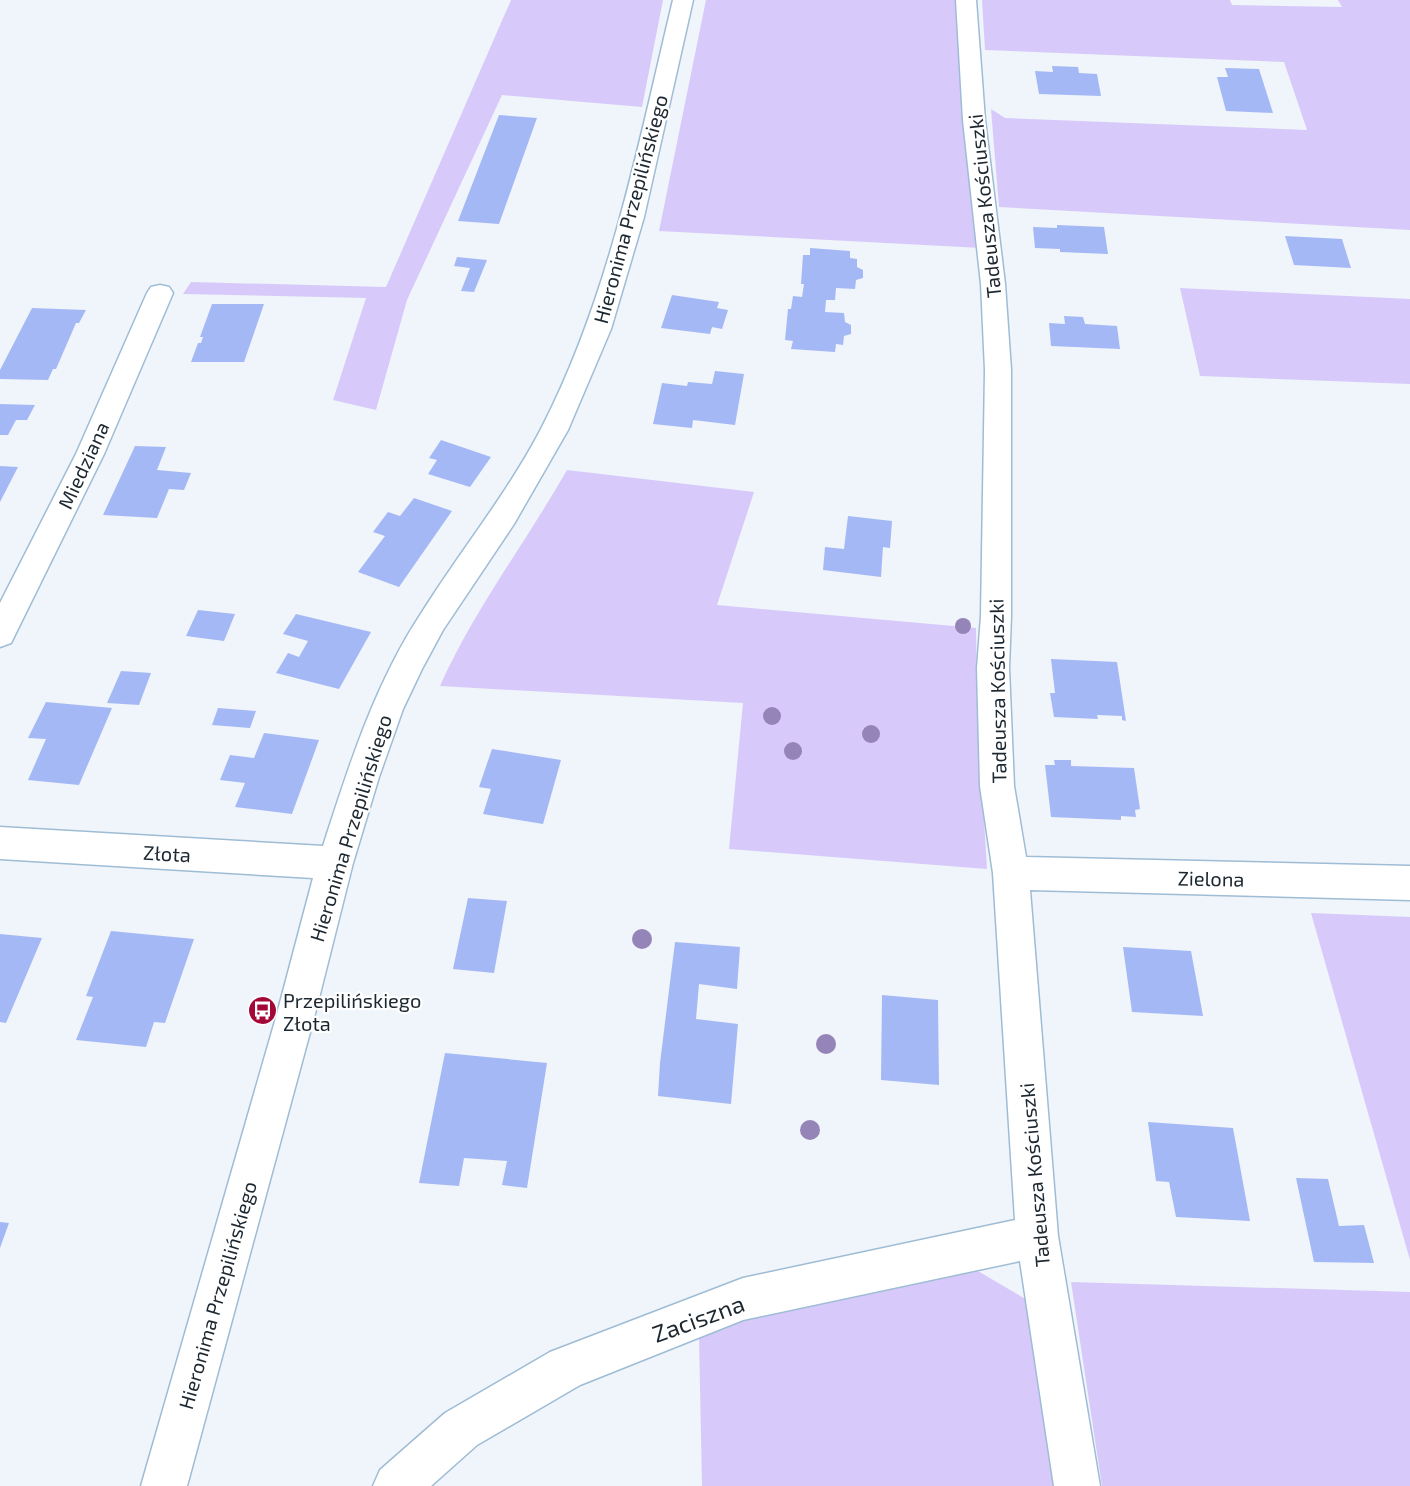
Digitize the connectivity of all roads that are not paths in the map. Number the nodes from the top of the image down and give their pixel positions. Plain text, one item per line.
1 (683, 0) edge
2 (966, 0) edge
3 (160, 293) dead end
4 (0, 634) edge
5 (0, 843) edge
6 (335, 862) junction
7 (1011, 873) junction
8 (1410, 883) edge
9 (1037, 1236) junction
10 (164, 1486) edge
11 (396, 1486) edge
12 (1077, 1486) edge

1 - 6 street, Hieronima Przepilińskiego
2 - 7 street, Tadeusza Kościuszki
3 - 4 street, Miedziana
5 - 6 street, Złota
6 - 10 street, Hieronima Przepilińskiego
7 - 8 street, Zielona
7 - 9 street, Tadeusza Kościuszki
9 - 11 street, Zaciszna
9 - 12 street, Tadeusza Kościuszki

